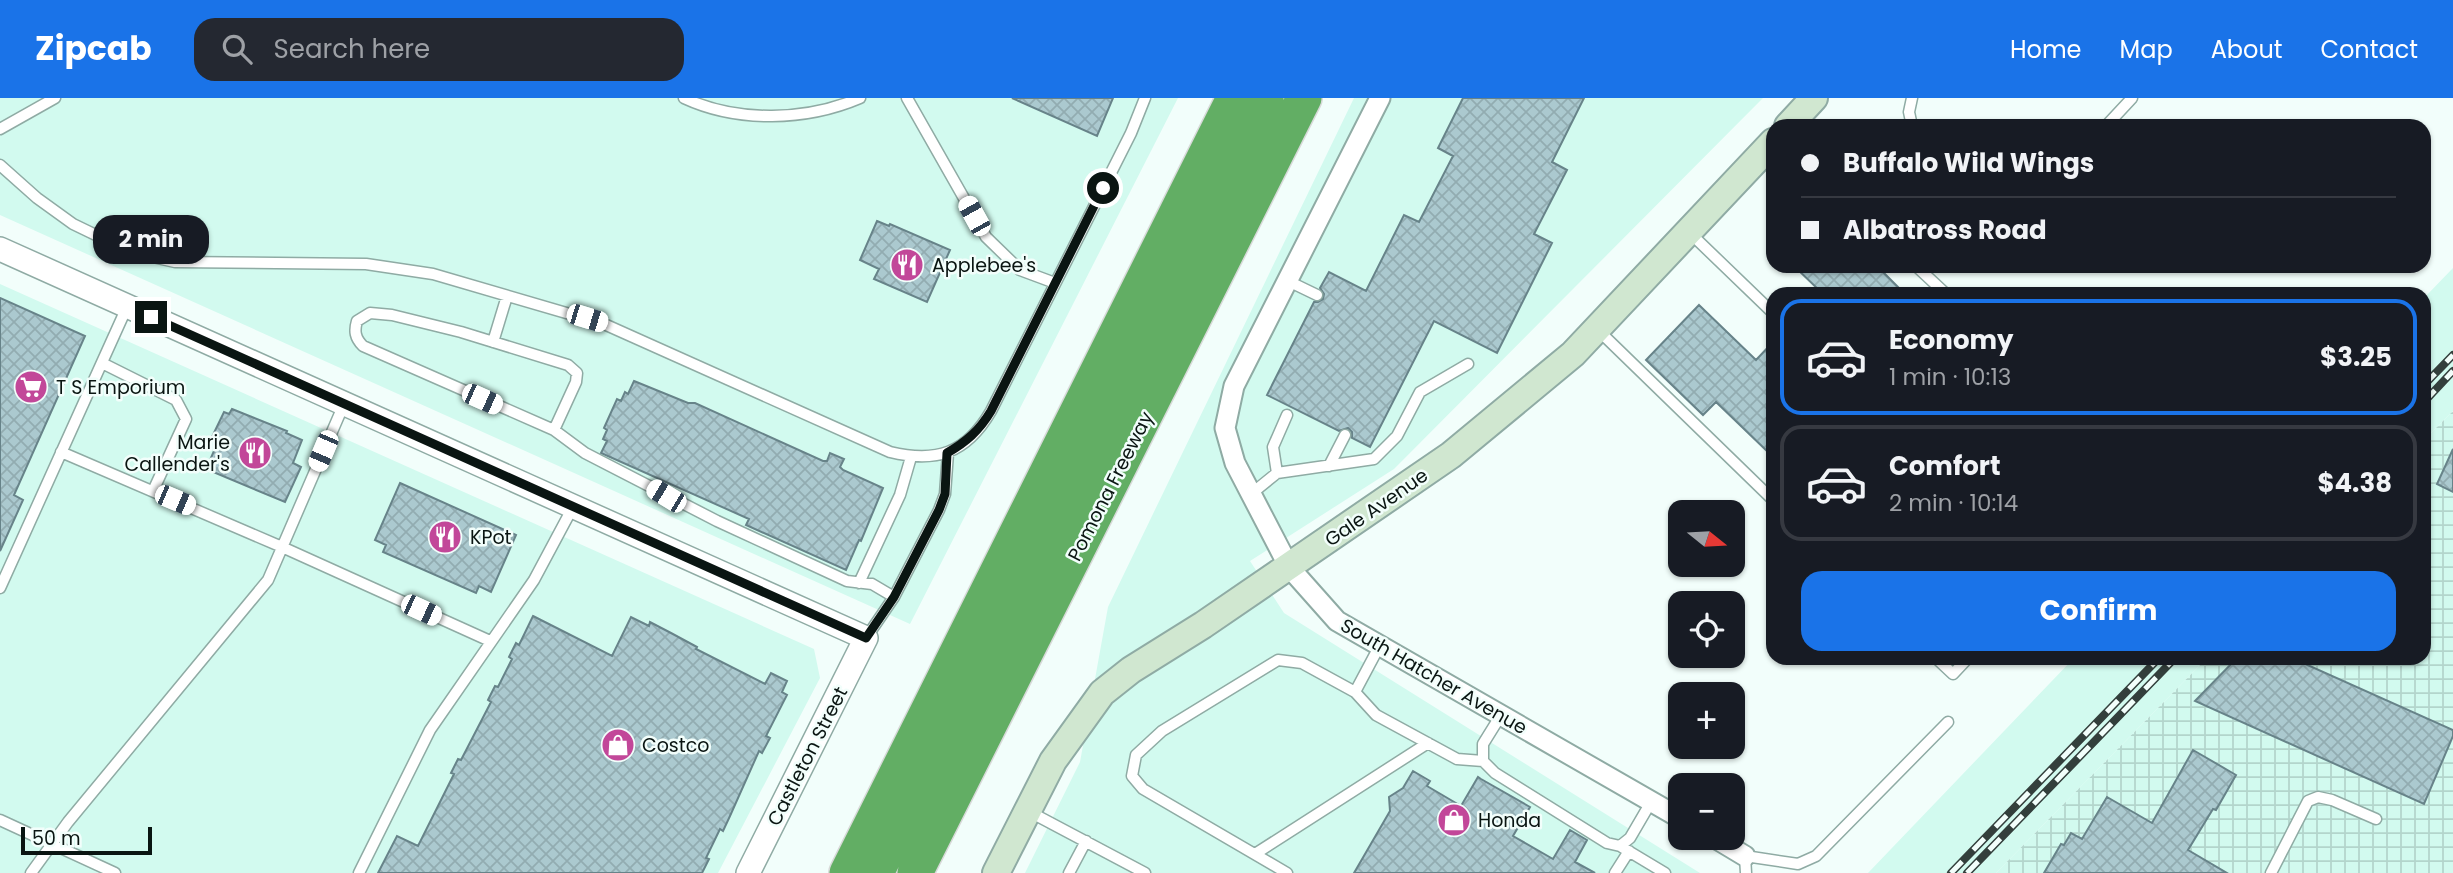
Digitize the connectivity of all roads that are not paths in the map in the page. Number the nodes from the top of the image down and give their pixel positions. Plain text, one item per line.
1 (55, 98) edge
2 (684, 98) edge
3 (860, 98) edge
4 (906, 98) edge
5 (1144, 98) edge
6 (1234, 98) edge
7 (1266, 98) edge
8 (1280, 98) edge
9 (1304, 98) edge
10 (1380, 98) edge
11 (1814, 98) edge
12 (1912, 98) edge
13 (2133, 98) edge
14 (1794, 119) edge
15 (1910, 119) edge
16 (2113, 119) edge
17 (0, 129) edge
18 (1766, 149) edge
19 (0, 165) edge
20 (1688, 232) junction
21 (0, 249) edge
22 (1923, 273) edge
23 (1288, 281) junction
24 (1055, 283) junction
25 (1938, 287) edge
26 (1317, 295) dead end
27 (507, 296) junction
28 (127, 306) junction
29 (1766, 306) edge
30 (1597, 329) junction
31 (493, 342) junction
32 (102, 363) junction
33 (1468, 364) dead end
34 (344, 404) junction
35 (1287, 415) dead end
36 (554, 430) junction
37 (1345, 435) dead end
38 (61, 452) junction
39 (947, 453) junction
40 (911, 457) junction
41 (1329, 466) junction
42 (1277, 474) junction
43 (153, 491) junction
44 (1766, 493) edge
45 (1251, 494) junction
46 (573, 507) junction
47 (282, 547) junction
48 (1289, 567) junction
49 (859, 583) junction
50 (0, 588) edge
51 (894, 597) junction
52 (866, 638) junction
53 (490, 641) junction
54 (1380, 645) junction
55 (1943, 665) edge
56 (1961, 665) edge
57 (1355, 692) junction
58 (1501, 715) junction
59 (1948, 722) dead end
60 (1428, 743) junction
61 (1483, 761) junction
62 (1651, 802) junction
63 (1027, 811) junction
64 (1668, 811) edge
65 (2376, 819) dead end
66 (0, 820) edge
67 (1086, 841) junction
68 (52, 844) junction
69 (1625, 849) junction
70 (1729, 850) edge
71 (1255, 854) junction
72 (1745, 864) edge
73 (31, 873) edge
74 (115, 873) edge
75 (359, 873) edge
76 (748, 873) edge
77 (846, 873) edge
78 (876, 873) edge
79 (891, 873) edge
80 (915, 873) edge
81 (996, 873) edge
82 (1069, 873) edge
83 (1145, 873) edge
84 (1287, 873) edge
85 (1615, 873) edge
86 (1665, 873) edge
87 (2271, 873) edge

1 - 17 lane
2 - 3 lane
4 - 24 lane
5 - 24 lane
6 - 77 highway
7 - 78 highway
8 - 79 highway
9 - 80 highway, Pomona Freeway
10 - 23 street, South Hatcher Avenue
11 - 14 main road
12 - 15 lane
13 - 16 lane
18 - 20 main road, Gale Avenue
19 - 27 lane
20 - 29 lane
20 - 30 main road, Gale Avenue
21 - 28 street
22 - 25 lane
23 - 26 lane
23 - 45 street, South Hatcher Avenue
24 - 39 lane
27 - 31 lane
27 - 40 lane
28 - 32 lane
28 - 34 street
30 - 44 lane
30 - 48 main road, Gale Avenue
31 - 36 lane
31 - 36 lane
32 - 38 lane
32 - 43 lane
33 - 41 lane
34 - 46 street
34 - 47 lane
35 - 42 lane
36 - 49 lane
37 - 41 lane
38 - 43 lane
38 - 50 lane
39 - 40 lane
39 - 51 lane
40 - 49 lane
41 - 42 lane
42 - 45 lane
43 - 47 lane
45 - 48 street, South Hatcher Avenue
46 - 52 street
46 - 53 lane
47 - 53 lane
47 - 68 lane
48 - 54 street, South Hatcher Avenue
48 - 63 main road, Gale Avenue
49 - 51 lane
51 - 52 lane
52 - 76 street, Castleton Street
53 - 75 lane
54 - 57 lane
54 - 58 street, South Hatcher Avenue
55 - 56 lane
57 - 60 lane
57 - 71 lane
58 - 61 lane
58 - 62 street, South Hatcher Avenue
59 - 72 lane
60 - 61 lane
60 - 71 lane
61 - 69 lane
62 - 64 street, South Hatcher Avenue
62 - 69 lane
63 - 67 lane
63 - 81 main road, Gale Avenue
65 - 87 lane
66 - 68 lane
67 - 82 lane
67 - 83 lane
68 - 73 lane
68 - 74 lane
69 - 85 lane
69 - 86 lane
70 - 72 street
71 - 84 lane

